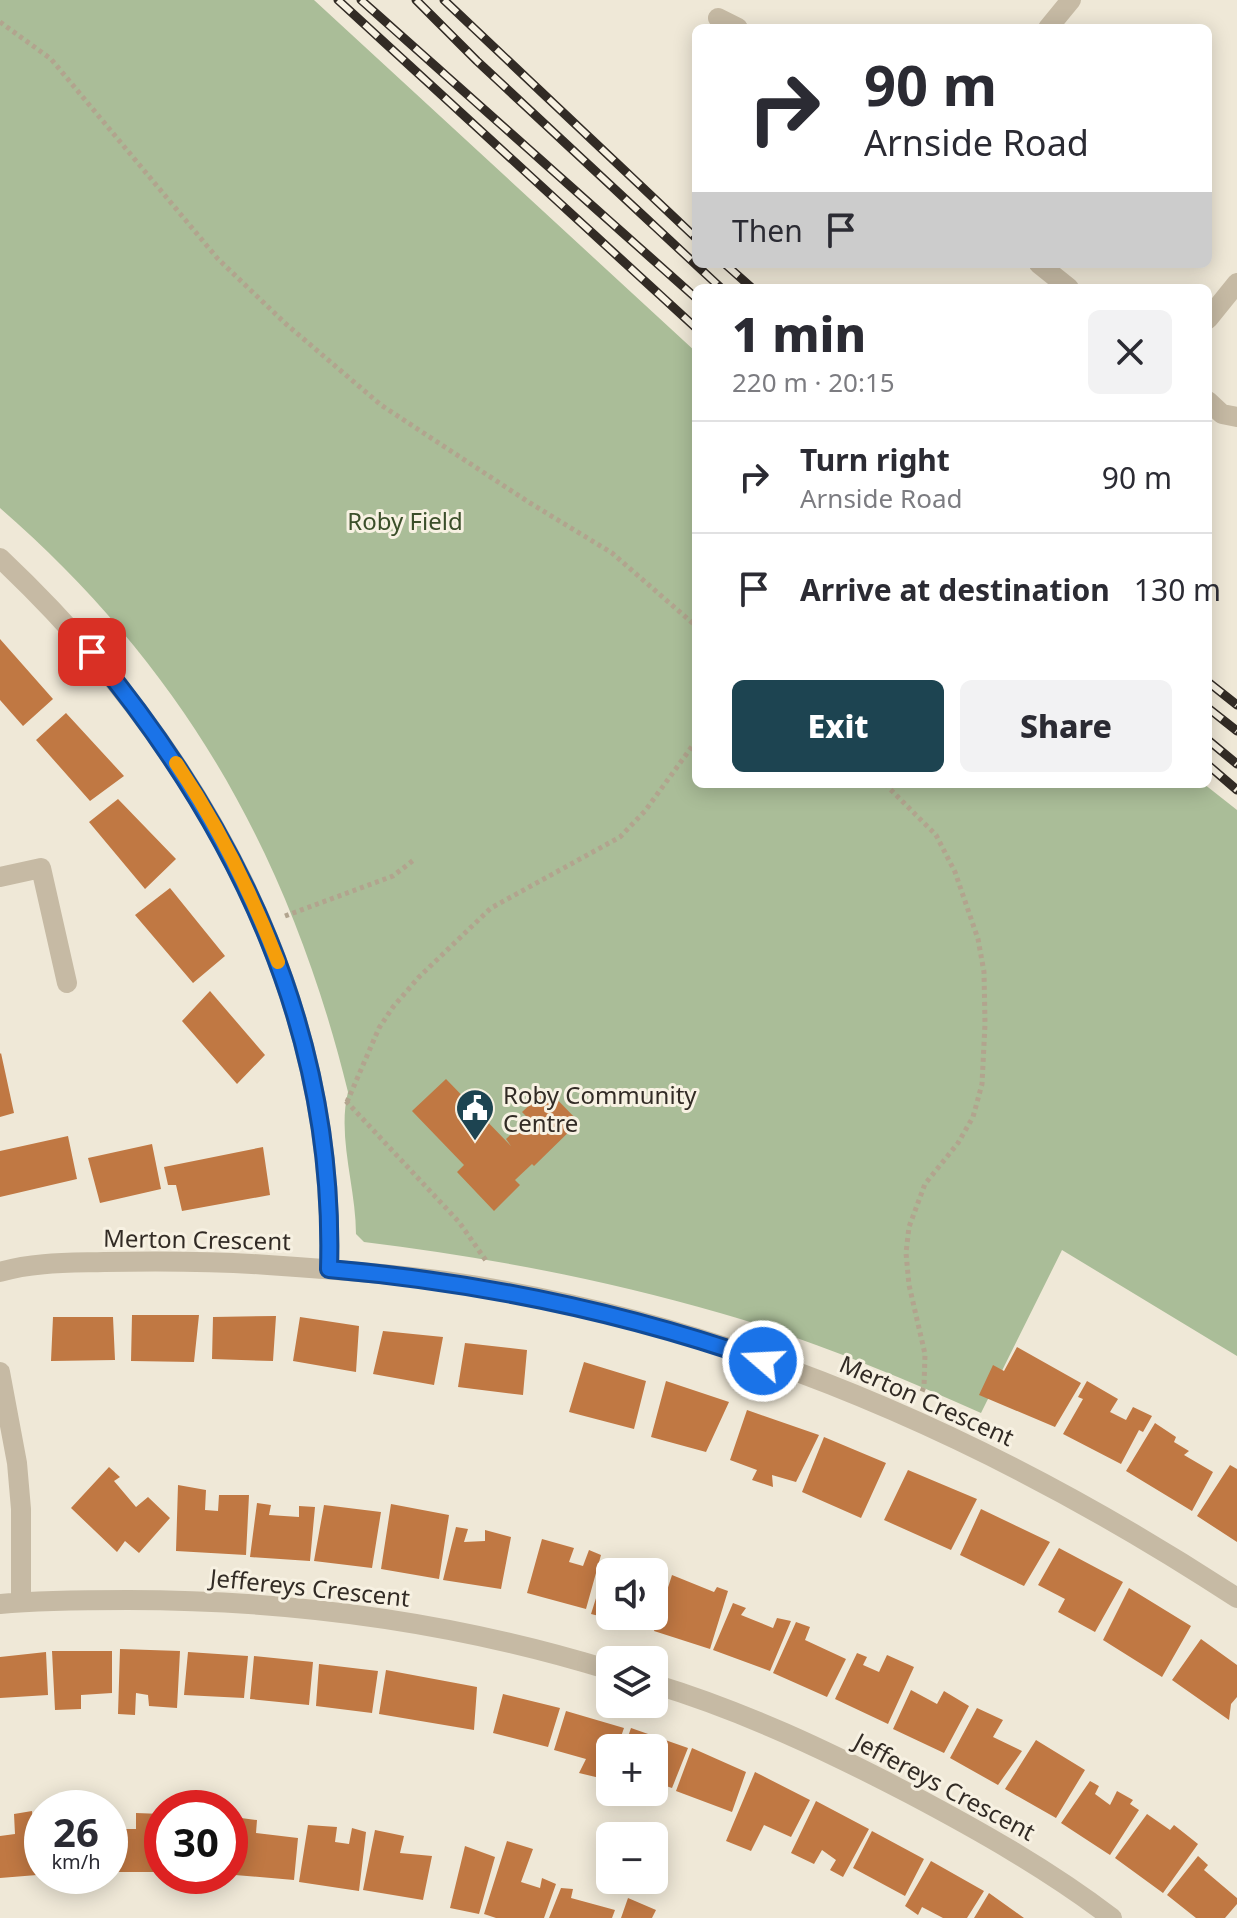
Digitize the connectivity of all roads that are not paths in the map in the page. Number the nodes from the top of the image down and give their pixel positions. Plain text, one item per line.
1 (1071, 0) edge
2 (718, 18) dead end
3 (730, 24) edge
4 (1051, 24) edge
5 (1044, 268) edge
6 (1237, 283) edge
7 (1064, 284) edge
8 (1212, 314) edge
9 (1212, 405) edge
10 (1237, 417) edge
11 (0, 558) edge
12 (0, 877) edge
13 (67, 983) dead end
14 (329, 1269) junction
15 (0, 1272) edge
16 (0, 1372) edge
17 (1237, 1598) edge
18 (21, 1602) junction
19 (0, 1604) edge
20 (596, 1666) edge
21 (668, 1688) edge
22 (1112, 1918) edge

1 - 4 street
2 - 3 street
5 - 7 street
6 - 8 street
9 - 10 street
11 - 14 street
12 - 13 street
14 - 15 street, Merton Crescent
14 - 17 street, Merton Crescent
16 - 18 street
18 - 19 street, Jeffereys Crescent
18 - 20 street, Jeffereys Crescent
21 - 22 street, Jeffereys Crescent

